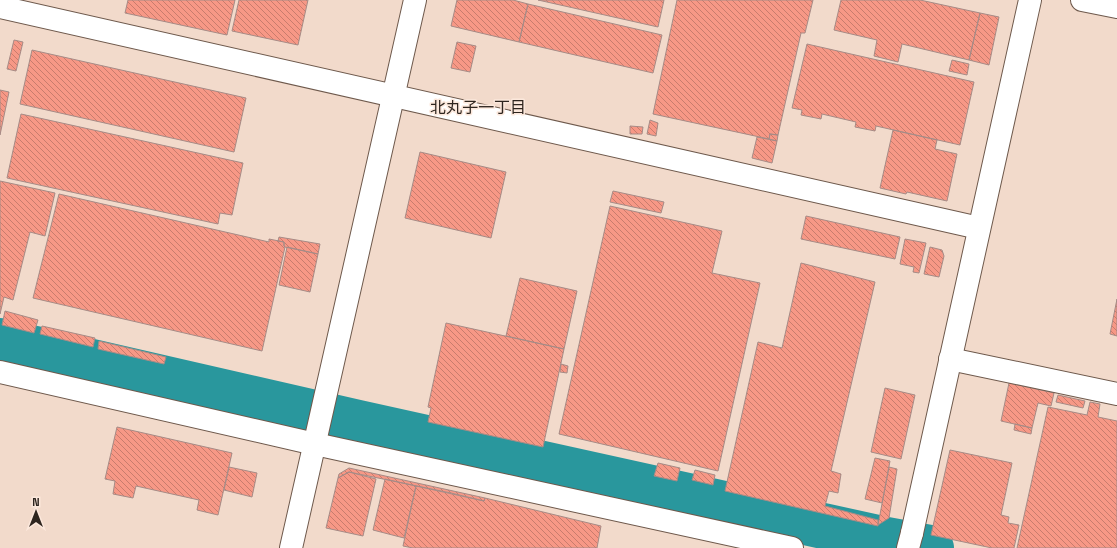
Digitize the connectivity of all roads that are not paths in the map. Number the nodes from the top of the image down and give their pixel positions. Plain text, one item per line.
1 (415, 0) edge
2 (1030, 0) edge
3 (1082, 0) edge
4 (0, 7) edge
5 (1117, 7) edge
6 (394, 96) junction
7 (979, 228) junction
8 (950, 359) junction
9 (0, 372) edge
10 (1117, 394) edge
11 (316, 437) junction
12 (910, 540) edge
13 (291, 548) edge
14 (792, 548) edge

1 - 6 street
2 - 7 street
3 - 5 street
4 - 6 street
6 - 7 street
6 - 11 street
7 - 8 street
8 - 10 street
8 - 12 street
9 - 11 street
11 - 13 street
11 - 14 street

